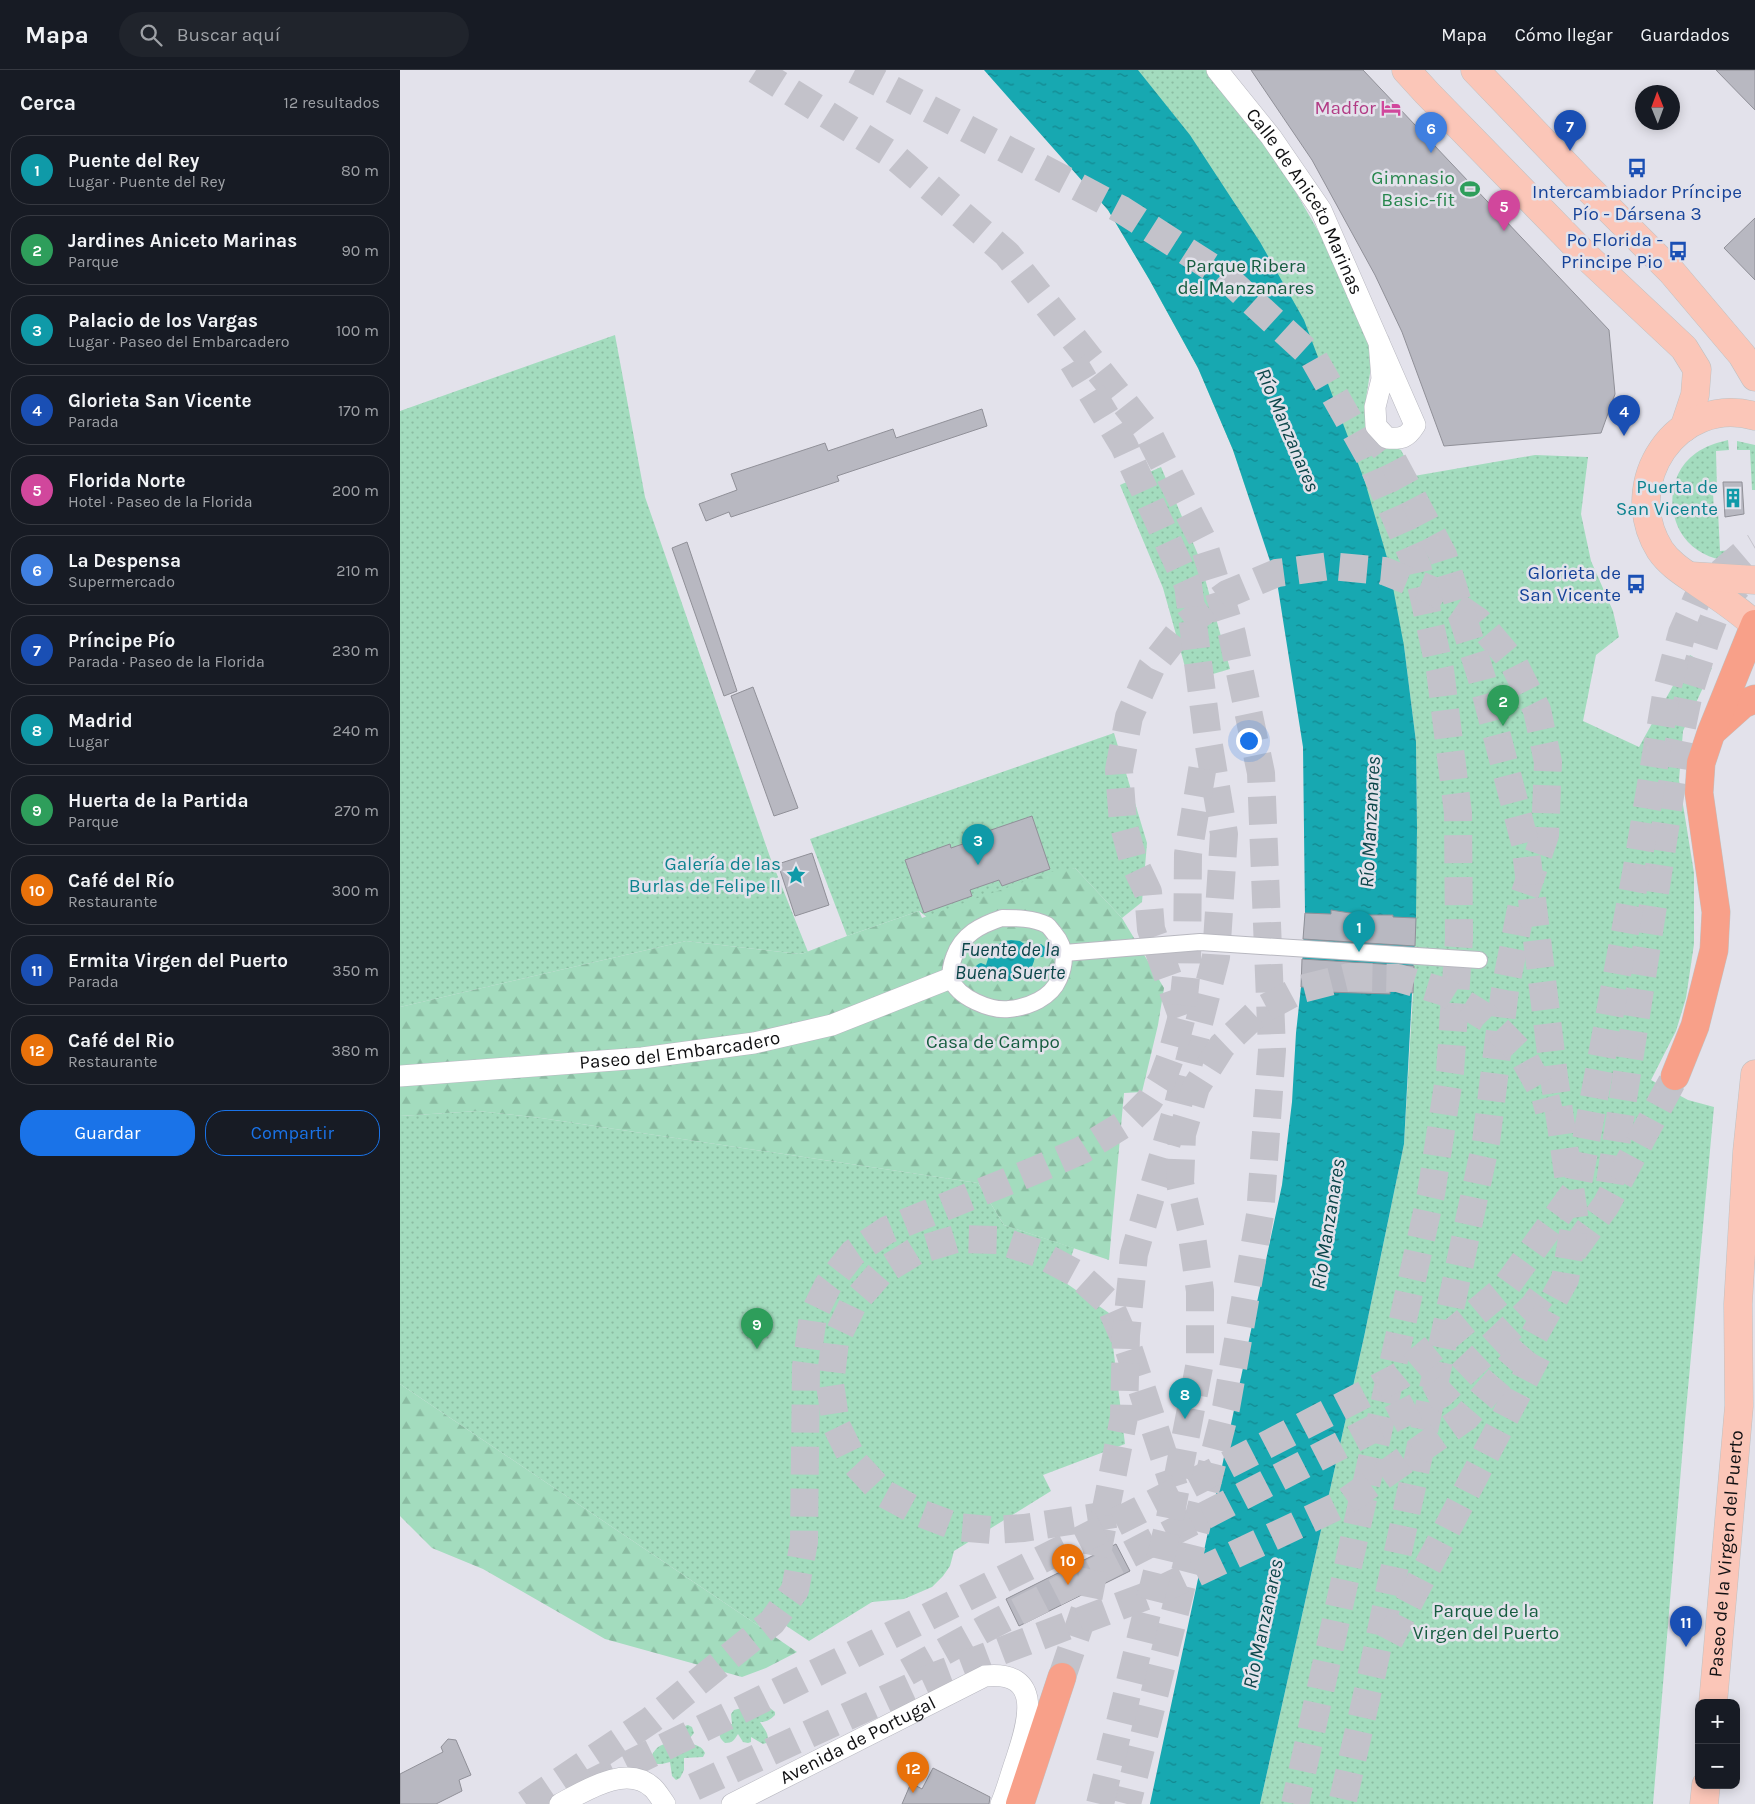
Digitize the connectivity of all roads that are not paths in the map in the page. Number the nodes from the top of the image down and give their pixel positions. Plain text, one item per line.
1 (1217, 70) edge
2 (1406, 70) edge
3 (1475, 70) edge
4 (1380, 342) dead end
5 (1755, 377) edge
6 (1755, 416) edge
7 (1684, 428) junction
8 (1689, 576) junction
9 (1755, 580) edge
10 (1755, 624) edge
11 (1755, 698) edge
12 (1711, 733) junction
13 (1064, 953) junction
14 (1479, 960) dead end
15 (950, 978) junction
16 (1755, 1074) edge
17 (400, 1076) edge
18 (1674, 1076) tunnel mouth
19 (1755, 1244) edge
20 (1755, 1314) edge
21 (1739, 1406) junction
22 (1062, 1677) tunnel mouth
23 (1713, 1699) edge
24 (1706, 1789) edge
25 (560, 1804) edge
26 (665, 1804) edge
27 (732, 1804) edge
28 (1001, 1804) edge
29 (1020, 1804) edge
30 (1704, 1804) edge

1 - 4 street, Calle de Aniceto Marinas
2 - 7 main road
3 - 5 main road
6 - 7 main road
7 - 8 main road
8 - 9 main road
8 - 10 main road
10 - 12 highway
11 - 12 highway
12 - 18 highway
13 - 14 street
13 - 15 street
13 - 15 street
15 - 17 street, Paseo del Embarcadero
16 - 21 main road, Paseo de la Virgen del Puerto
19 - 21 street, Paseo de la Virgen del Puerto
20 - 21 main road, Paseo de la Virgen del Puerto
21 - 23 main road, Paseo de la Virgen del Puerto
22 - 29 highway
24 - 30 main road
25 - 26 street
27 - 28 street, Avenida de Portugal

